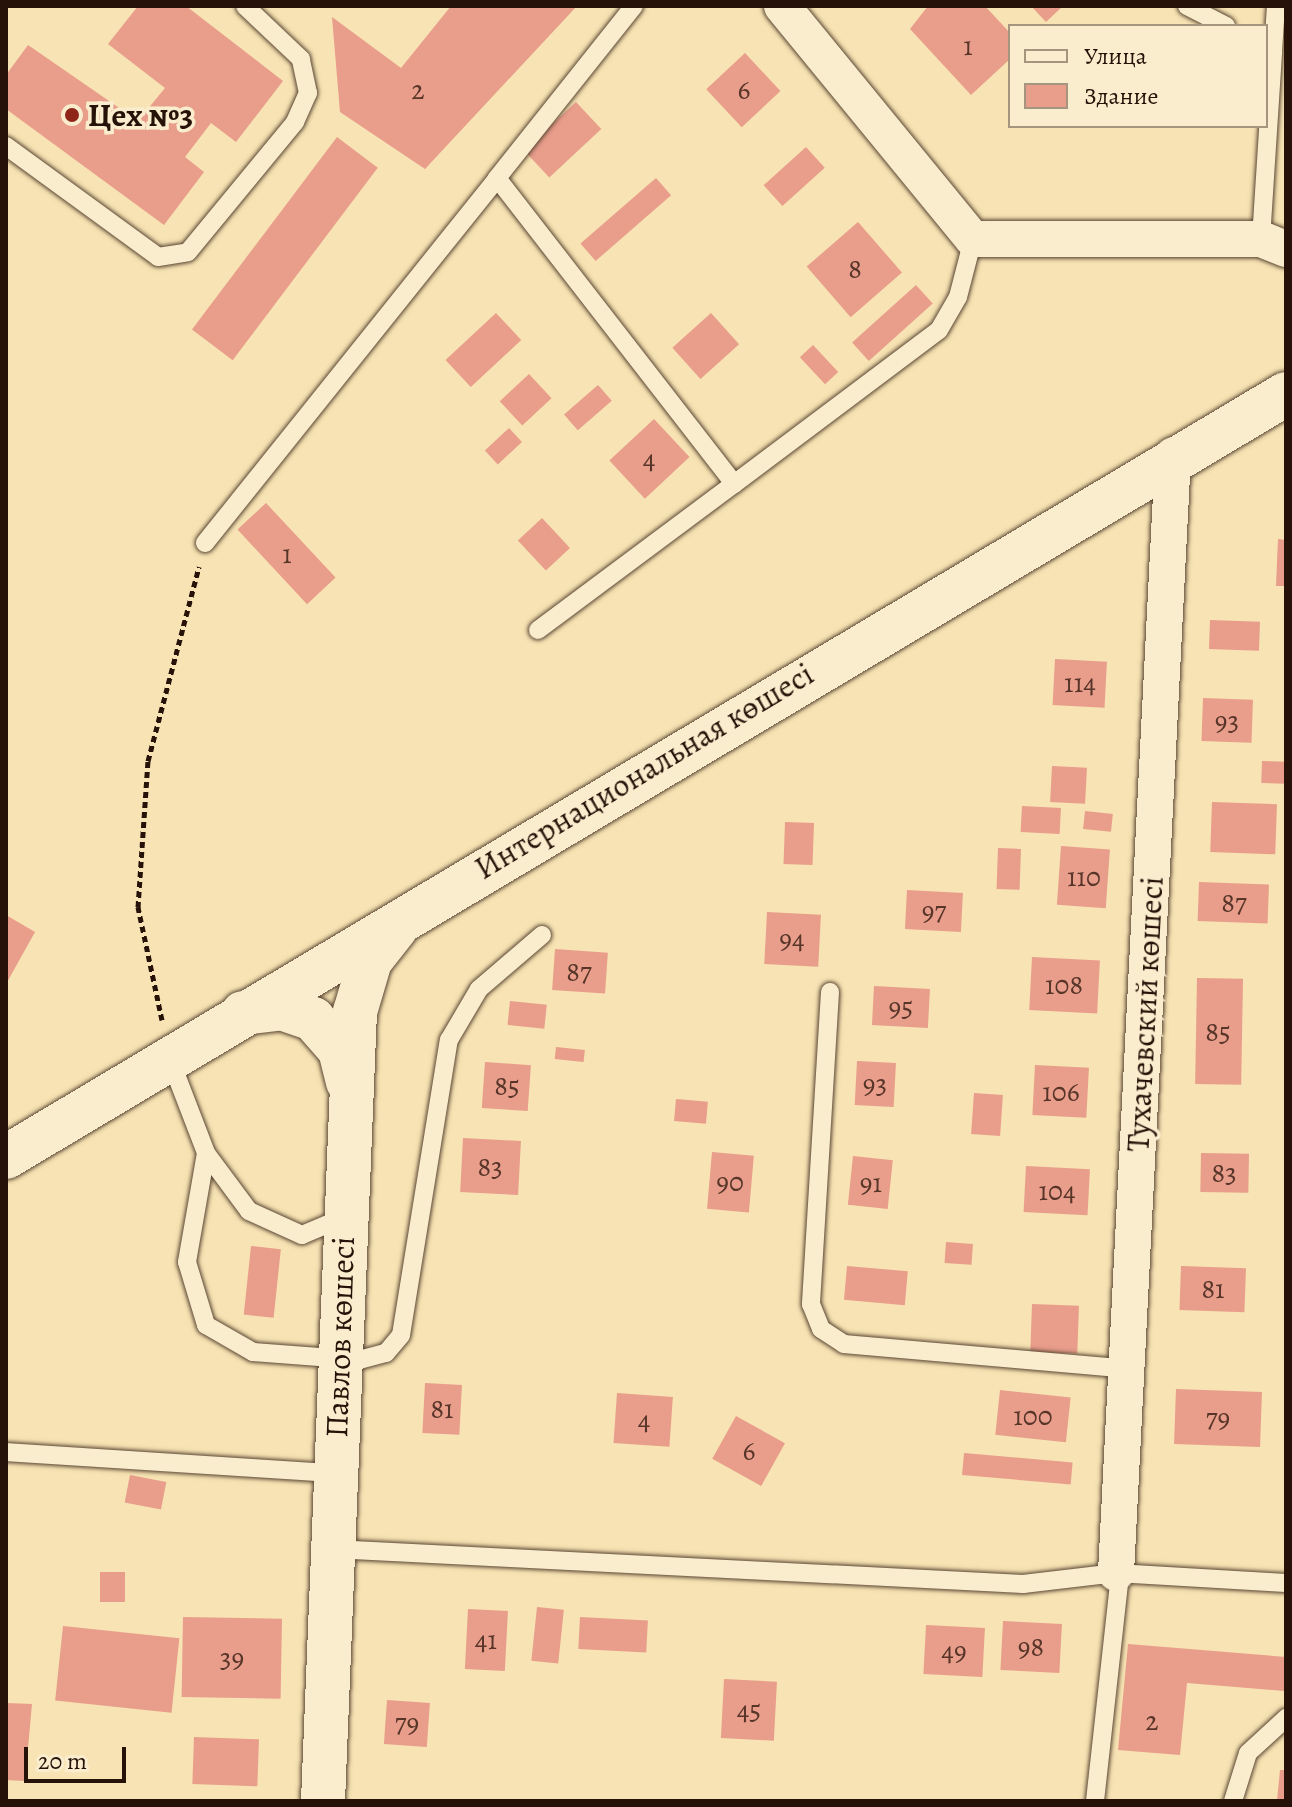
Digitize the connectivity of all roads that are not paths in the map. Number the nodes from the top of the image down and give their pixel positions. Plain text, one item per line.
1 (245, 6) edge
2 (634, 6) edge
3 (782, 6) edge
4 (1187, 6) edge
5 (1276, 6) edge
6 (1222, 24) edge
7 (1270, 49) edge
8 (6, 146) edge
9 (497, 178) junction
10 (973, 239) junction
11 (1273, 244) edge
12 (1286, 394) edge
13 (1173, 455) junction
14 (734, 484) junction
15 (205, 543) road end
16 (538, 630) dead end
17 (428, 900) junction
18 (542, 935) dead end
19 (830, 992) dead end
20 (243, 1013) junction
21 (169, 1056) junction
22 (350, 1100) junction
23 (206, 1153) junction
24 (6, 1157) edge
25 (343, 1217) junction
26 (340, 1359) junction
27 (1127, 1369) junction
28 (6, 1452) edge
29 (335, 1473) junction
30 (333, 1549) junction
31 (1116, 1573) junction
32 (1286, 1586) edge
33 (1286, 1718) edge
34 (323, 1801) edge
35 (1095, 1801) edge
36 (1233, 1801) edge

1 - 8 lane
2 - 9 lane
3 - 10 street
4 - 6 lane
5 - 7 lane
7 - 11 lane
9 - 14 lane
9 - 15 lane
10 - 11 street
10 - 14 lane
12 - 13 street, Интернациональная көшесі
13 - 17 street, Интернациональная көшесі
13 - 27 street, Тухачевский көшесі
14 - 16 lane
17 - 20 street, Интернациональная көшесі
17 - 22 street, Павлов көшесі
18 - 26 lane
19 - 27 lane
20 - 21 street, Интернациональная көшесі
20 - 22 street
21 - 23 lane
21 - 24 street, Интернациональная көшесі
22 - 25 street, Павлов көшесі
23 - 25 lane
23 - 26 lane
25 - 26 street, Павлов көшесі
26 - 29 street, Павлов көшесі
27 - 31 street, Тухачевский көшесі
28 - 29 lane
29 - 30 street, Павлов көшесі
30 - 31 lane
30 - 34 street, Павлов көшесі
31 - 32 lane
31 - 35 lane
33 - 36 lane

